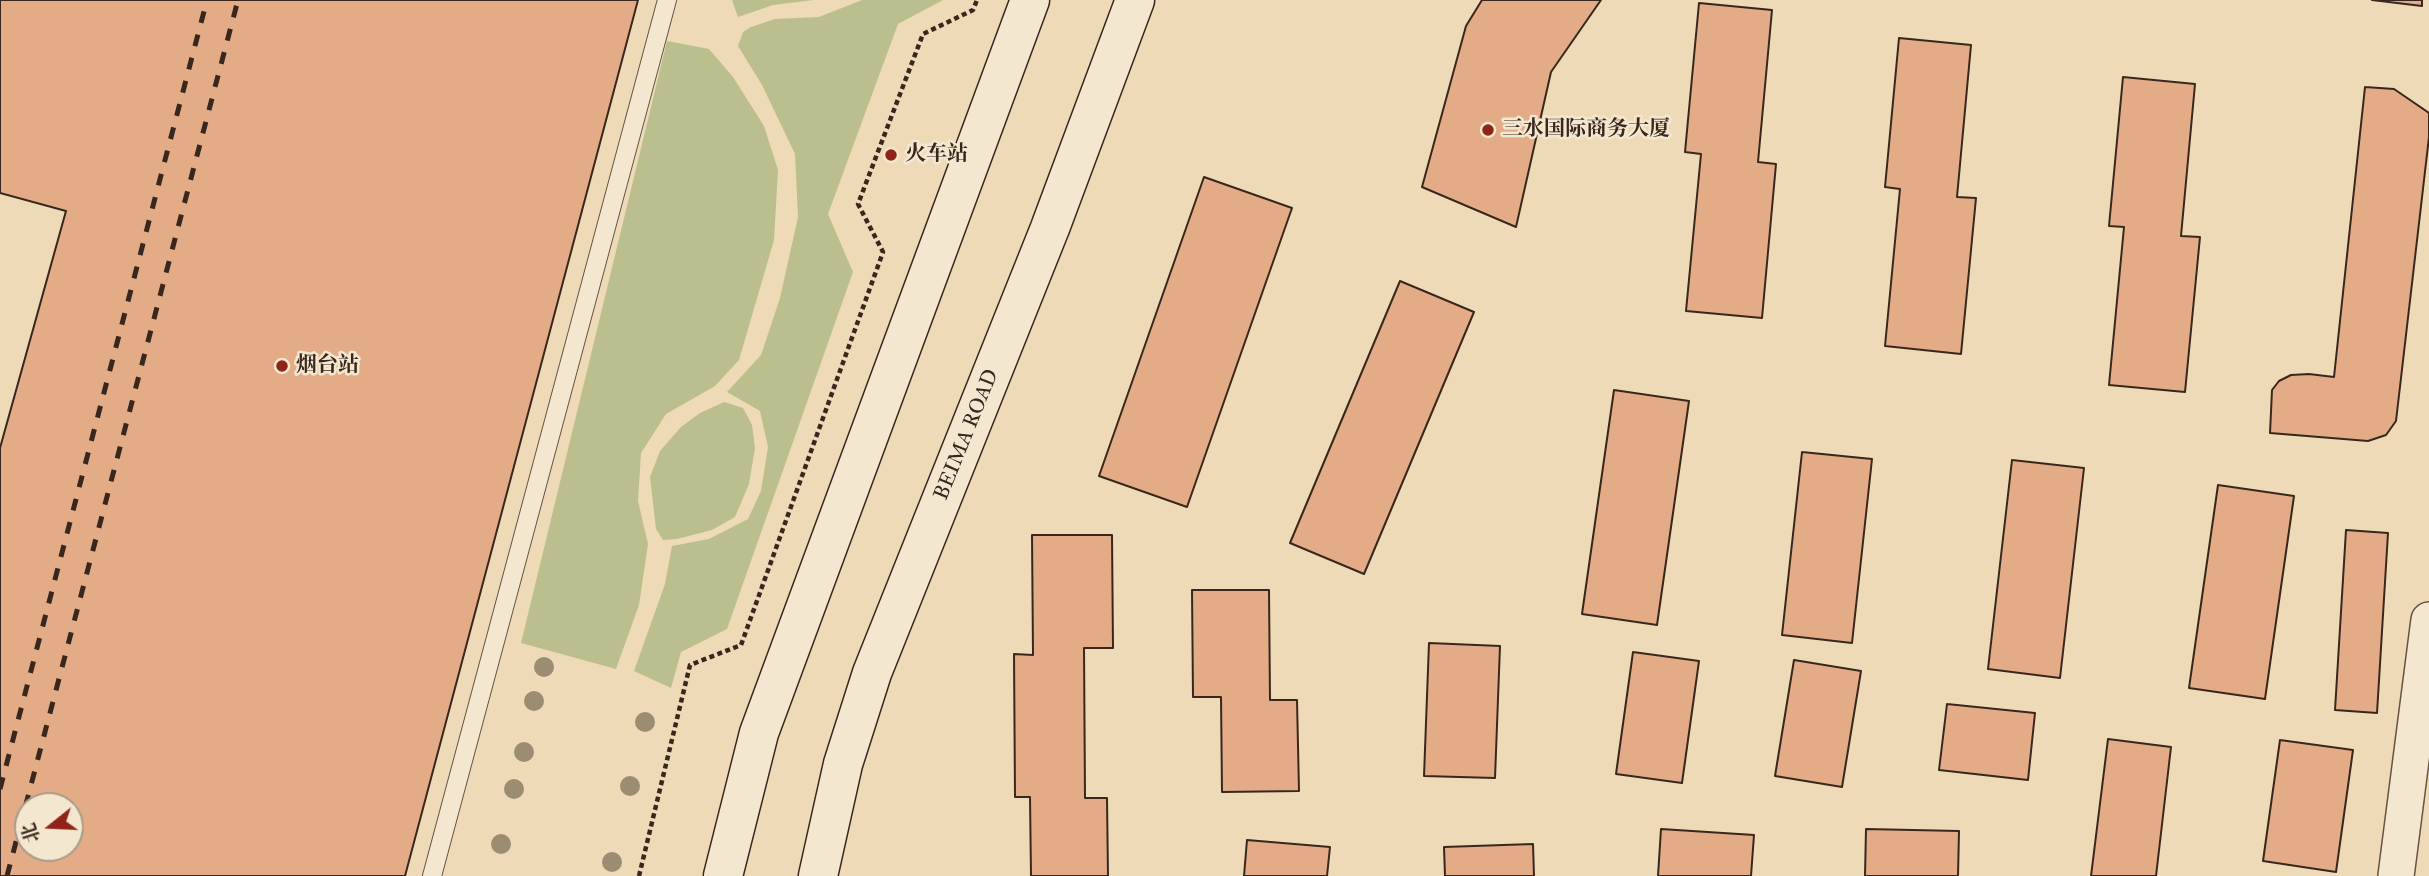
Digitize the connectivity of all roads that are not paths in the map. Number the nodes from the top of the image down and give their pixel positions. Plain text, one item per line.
1 (667, 0) edge
2 (1030, 0) edge
3 (1135, 0) edge
4 (2429, 620) edge
5 (432, 876) edge
6 (723, 876) edge
7 (818, 876) edge
8 (2396, 876) edge

1 - 5 lane
2 - 6 main road
3 - 7 main road, BEIMA ROAD
4 - 8 street

